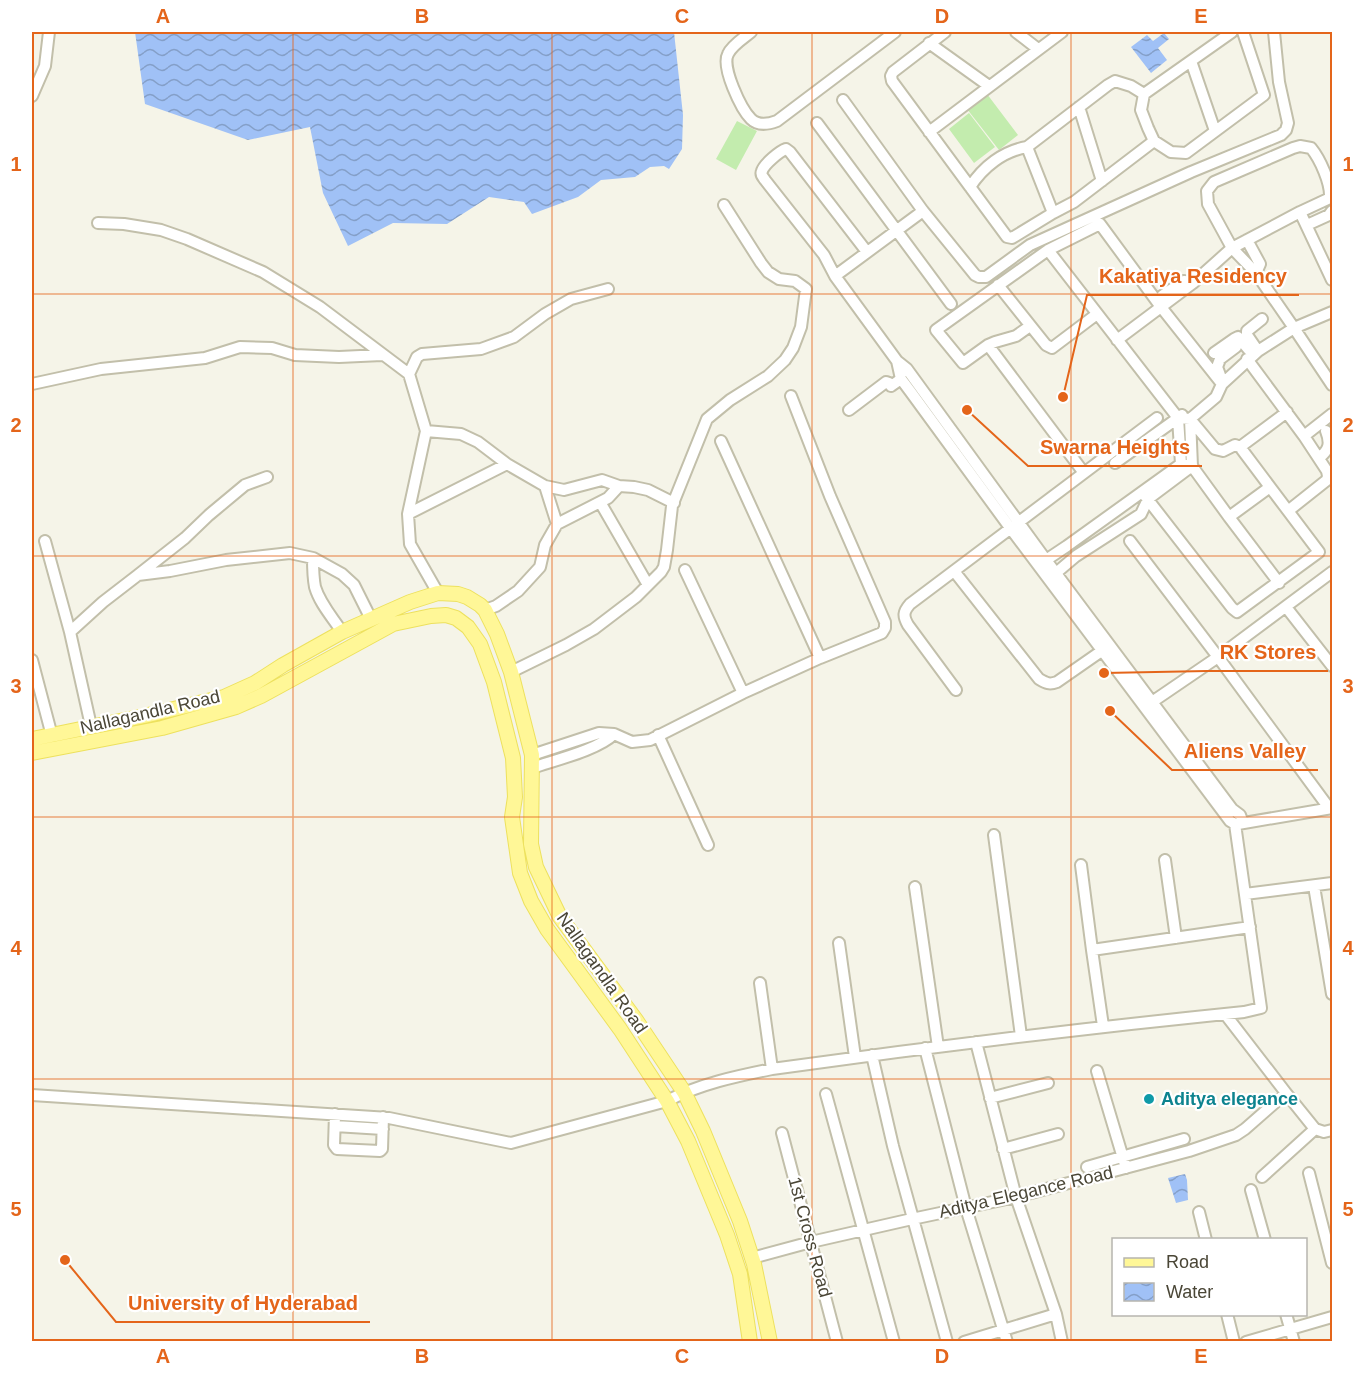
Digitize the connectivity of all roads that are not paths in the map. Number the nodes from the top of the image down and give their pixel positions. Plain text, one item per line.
1 (49, 32) edge
2 (752, 32) edge
3 (895, 32) edge
4 (945, 32) edge
5 (1016, 32) edge
6 (1062, 32) edge
7 (1232, 32) edge
8 (1243, 32) edge
9 (1274, 32) edge
10 (930, 43) junction
11 (1038, 49) junction
12 (1191, 61) junction
13 (989, 86) junction
14 (1144, 94) junction
15 (32, 96) edge
16 (843, 100) dead end
17 (1079, 107) junction
18 (817, 123) dead end
19 (1215, 131) junction
20 (929, 132) junction
21 (1154, 141) junction
22 (1027, 147) junction
23 (1102, 181) junction
24 (970, 187) junction
25 (724, 205) dead end
26 (923, 211) junction
27 (1332, 211) edge
28 (1300, 212) junction
29 (1053, 213) junction
30 (98, 223) dead end
31 (1307, 225) junction
32 (897, 231) junction
33 (1247, 240) junction
34 (1232, 248) junction
35 (1048, 250) junction
36 (867, 252) junction
37 (1256, 273) junction
38 (835, 276) junction
39 (1332, 280) edge
40 (998, 285) junction
41 (608, 289) dead end
42 (1162, 302) junction
43 (951, 304) dead end
44 (1332, 312) edge
45 (1097, 314) junction
46 (1262, 319) dead end
47 (1030, 326) junction
48 (1294, 328) junction
49 (1117, 340) junction
50 (988, 345) junction
51 (1236, 347) dead end
52 (1214, 353) dead end
53 (382, 355) junction
54 (1253, 355) junction
55 (897, 361) junction
56 (409, 374) junction
57 (901, 379) junction
58 (32, 384) edge
59 (1332, 385) edge
60 (1220, 386) junction
61 (910, 391) junction
62 (790, 396) dead end
63 (900, 398) dead end
64 (849, 410) dead end
65 (1287, 412) junction
66 (1157, 418) dead end
67 (1184, 419) junction
68 (1329, 424) edge
69 (426, 431) junction
70 (1304, 436) junction
71 (721, 441) dead end
72 (1240, 447) junction
73 (1318, 458) junction
74 (1115, 463) dead end
75 (507, 464) junction
76 (1187, 465) junction
77 (1084, 472) junction
78 (267, 477) dead end
79 (545, 486) junction
80 (619, 486) junction
81 (1270, 487) junction
82 (1145, 496) junction
83 (600, 502) junction
84 (674, 503) junction
85 (1288, 511) junction
86 (408, 514) junction
87 (1229, 517) junction
88 (557, 524) junction
89 (1015, 526) junction
90 (45, 541) dead end
91 (1130, 541) dead end
92 (313, 558) junction
93 (1046, 560) junction
94 (685, 570) dead end
95 (954, 571) junction
96 (1332, 572) edge
97 (1056, 573) junction
98 (138, 575) junction
99 (1279, 583) junction
100 (648, 585) junction
101 (438, 593) junction
102 (1286, 607) junction
103 (485, 610) junction
104 (371, 619) junction
105 (70, 632) junction
106 (342, 632) junction
107 (1103, 650) junction
108 (1218, 657) junction
109 (819, 658) junction
110 (32, 660) edge
111 (1332, 666) edge
112 (511, 672) junction
113 (255, 683) junction
114 (956, 690) dead end
115 (743, 693) junction
116 (261, 696) junction
117 (1152, 702) junction
118 (91, 726) junction
119 (658, 735) junction
120 (52, 736) junction
121 (32, 739) edge
122 (32, 753) edge
123 (532, 761) junction
124 (1331, 808) edge
125 (1229, 812) junction
126 (1239, 823) junction
127 (993, 835) dead end
128 (708, 845) dead end
129 (1164, 860) dead end
130 (1081, 865) dead end
131 (1332, 883) edge
132 (1314, 886) junction
133 (915, 887) dead end
134 (1245, 894) junction
135 (1250, 927) junction
136 (1176, 938) junction
137 (839, 943) dead end
138 (1092, 950) junction
139 (760, 983) dead end
140 (1332, 994) edge
141 (1225, 1014) junction
142 (1103, 1026) junction
143 (1021, 1036) junction
144 (976, 1042) junction
145 (938, 1047) junction
146 (925, 1048) junction
147 (872, 1055) junction
148 (855, 1057) junction
149 (772, 1069) junction
150 (1097, 1071) dead end
151 (1048, 1083) dead end
152 (684, 1092) junction
153 (1286, 1093) junction
154 (826, 1094) dead end
155 (32, 1095) edge
156 (990, 1098) junction
157 (667, 1101) junction
158 (335, 1114) junction
159 (363, 1116) junction
160 (383, 1118) junction
161 (335, 1126) junction
162 (362, 1128) junction
163 (383, 1129) junction
164 (1315, 1129) junction
165 (1332, 1130) edge
166 (782, 1133) dead end
167 (1058, 1134) dead end
168 (1184, 1138) dead end
169 (1004, 1149) junction
170 (1127, 1162) junction
171 (1087, 1167) dead end
172 (1309, 1173) dead end
173 (1262, 1177) dead end
174 (1251, 1190) dead end
175 (1016, 1197) junction
176 (966, 1208) junction
177 (1199, 1212) dead end
178 (912, 1219) junction
179 (862, 1230) junction
180 (1206, 1238) edge
181 (1265, 1238) edge
182 (811, 1242) junction
183 (752, 1258) junction
184 (1332, 1263) edge
185 (1056, 1314) junction
186 (1228, 1316) edge
187 (1287, 1316) edge
188 (1332, 1317) edge
189 (1004, 1329) junction
190 (1290, 1329) junction
191 (750, 1341) edge
192 (770, 1341) edge
193 (837, 1341) edge
194 (894, 1341) edge
195 (947, 1341) edge
196 (964, 1341) edge
197 (1007, 1341) edge
198 (1062, 1341) edge
199 (1234, 1341) edge
200 (1246, 1341) edge
201 (1294, 1341) edge

1 - 15 street
2 - 3 street
4 - 10 street
5 - 11 street
6 - 11 street
7 - 12 street
8 - 19 street
9 - 26 street
10 - 13 street
10 - 20 street
11 - 13 street
12 - 14 street
12 - 19 street
13 - 20 street
14 - 17 street
14 - 21 street
16 - 26 street
17 - 22 street
17 - 23 street
18 - 32 street
19 - 21 street
20 - 24 street
21 - 23 street
22 - 24 street
22 - 29 street
23 - 29 street
24 - 29 street
25 - 84 street
26 - 32 street
27 - 31 street
28 - 31 street
28 - 33 street
28 - 34 street
30 - 53 street
31 - 39 street
32 - 36 street
32 - 43 street
33 - 34 street
33 - 37 street
34 - 37 street
34 - 42 street
35 - 40 street
35 - 42 street
35 - 45 street
36 - 38 street
36 - 38 street
37 - 48 street
38 - 55 street
40 - 47 street
40 - 50 street
41 - 56 street
42 - 49 street
42 - 60 street
44 - 48 street
45 - 47 street
45 - 49 street
46 - 54 street
47 - 50 street
48 - 54 street
48 - 59 street
49 - 67 street
50 - 77 street
51 - 60 street
52 - 54 street
53 - 56 street
53 - 58 street
54 - 60 street
54 - 65 street
55 - 57 street
55 - 89 street
56 - 69 street
57 - 61 street
57 - 64 street
60 - 67 street
61 - 63 street
61 - 89 street
62 - 109 street
65 - 70 street
65 - 72 street
66 - 77 street
67 - 72 street
67 - 74 street
67 - 76 street
68 - 70 street
68 - 73 street
69 - 75 street
69 - 86 street
70 - 73 street
71 - 109 street
72 - 81 street
73 - 85 street
75 - 79 street
75 - 86 street
76 - 82 street
76 - 87 street
77 - 89 street
78 - 98 street
79 - 80 street
79 - 88 street
80 - 83 street
80 - 84 street
81 - 85 street
81 - 87 street
82 - 93 street
82 - 97 street
82 - 99 street
83 - 88 street
83 - 100 street
84 - 100 street
85 - 99 street
86 - 101 street
87 - 99 street
88 - 103 street
89 - 93 street
89 - 95 street
89 - 107 street
90 - 105 street
91 - 108 street
92 - 98 street
92 - 104 street
92 - 106 street
93 - 97 street
94 - 115 street
95 - 107 street
95 - 114 street
96 - 102 street
97 - 117 street
98 - 105 street
100 - 112 street
101 - 103 main road, Nallagandla Road
101 - 104 main road, Nallagandla Road
102 - 108 street
102 - 111 street
103 - 112 main road, Nallagandla Road
104 - 106 main road, Nallagandla Road
105 - 118 street
106 - 113 main road, Nallagandla Road
107 - 125 street
108 - 117 street
108 - 124 street
109 - 115 street
110 - 120 street
112 - 123 main road, Nallagandla Road
113 - 116 main road
113 - 118 main road, Nallagandla Road
115 - 119 street
116 - 122 main road, Nallagandla Road
116 - 157 main road, Nallagandla Road
117 - 125 street
118 - 120 main road, Nallagandla Road
119 - 123 street
119 - 128 street
120 - 121 main road, Nallagandla Road
123 - 152 main road, Nallagandla Road
124 - 126 street
125 - 126 street
126 - 134 street
127 - 143 street
129 - 136 street
130 - 138 street
131 - 132 street
132 - 134 street
132 - 140 street
133 - 145 street
134 - 135 street
135 - 136 street
135 - 141 street
136 - 138 street
137 - 148 street
138 - 142 street
139 - 149 street
141 - 142 street
141 - 153 street
142 - 143 street
143 - 144 street
144 - 145 street
144 - 156 street
145 - 146 street
146 - 147 street
146 - 176 street
147 - 148 street
147 - 178 street
148 - 149 street
149 - 152 street
150 - 170 street
151 - 156 street
152 - 157 street
152 - 183 main road, Nallagandla Road
153 - 164 street
153 - 170 street, Aditya Elegance Road
154 - 179 street
155 - 158 street
156 - 169 street
157 - 160 street
157 - 191 main road, Nallagandla Road
158 - 159 street
158 - 161 street
159 - 160 street
159 - 162 street
160 - 163 street
161 - 162 street
161 - 163 street
162 - 163 street
164 - 165 street
164 - 173 street
166 - 182 street, 1st Cross Road
167 - 169 street
168 - 170 street
169 - 175 street
170 - 171 street
170 - 175 street, Aditya Elegance Road
172 - 184 street
174 - 181 street
175 - 176 street, Aditya Elegance Road
175 - 185 street
176 - 178 street, Aditya Elegance Road
176 - 189 street
177 - 180 street
178 - 179 street, Aditya Elegance Road
178 - 195 street
179 - 182 street, Aditya Elegance Road
179 - 194 street
182 - 183 street, Aditya Elegance Road
182 - 193 street, 1st Cross Road
183 - 192 main road, Nallagandla Road
185 - 189 street
185 - 198 street
186 - 199 street
187 - 190 street
188 - 190 street
189 - 196 street
189 - 197 street
190 - 200 street
190 - 201 street

